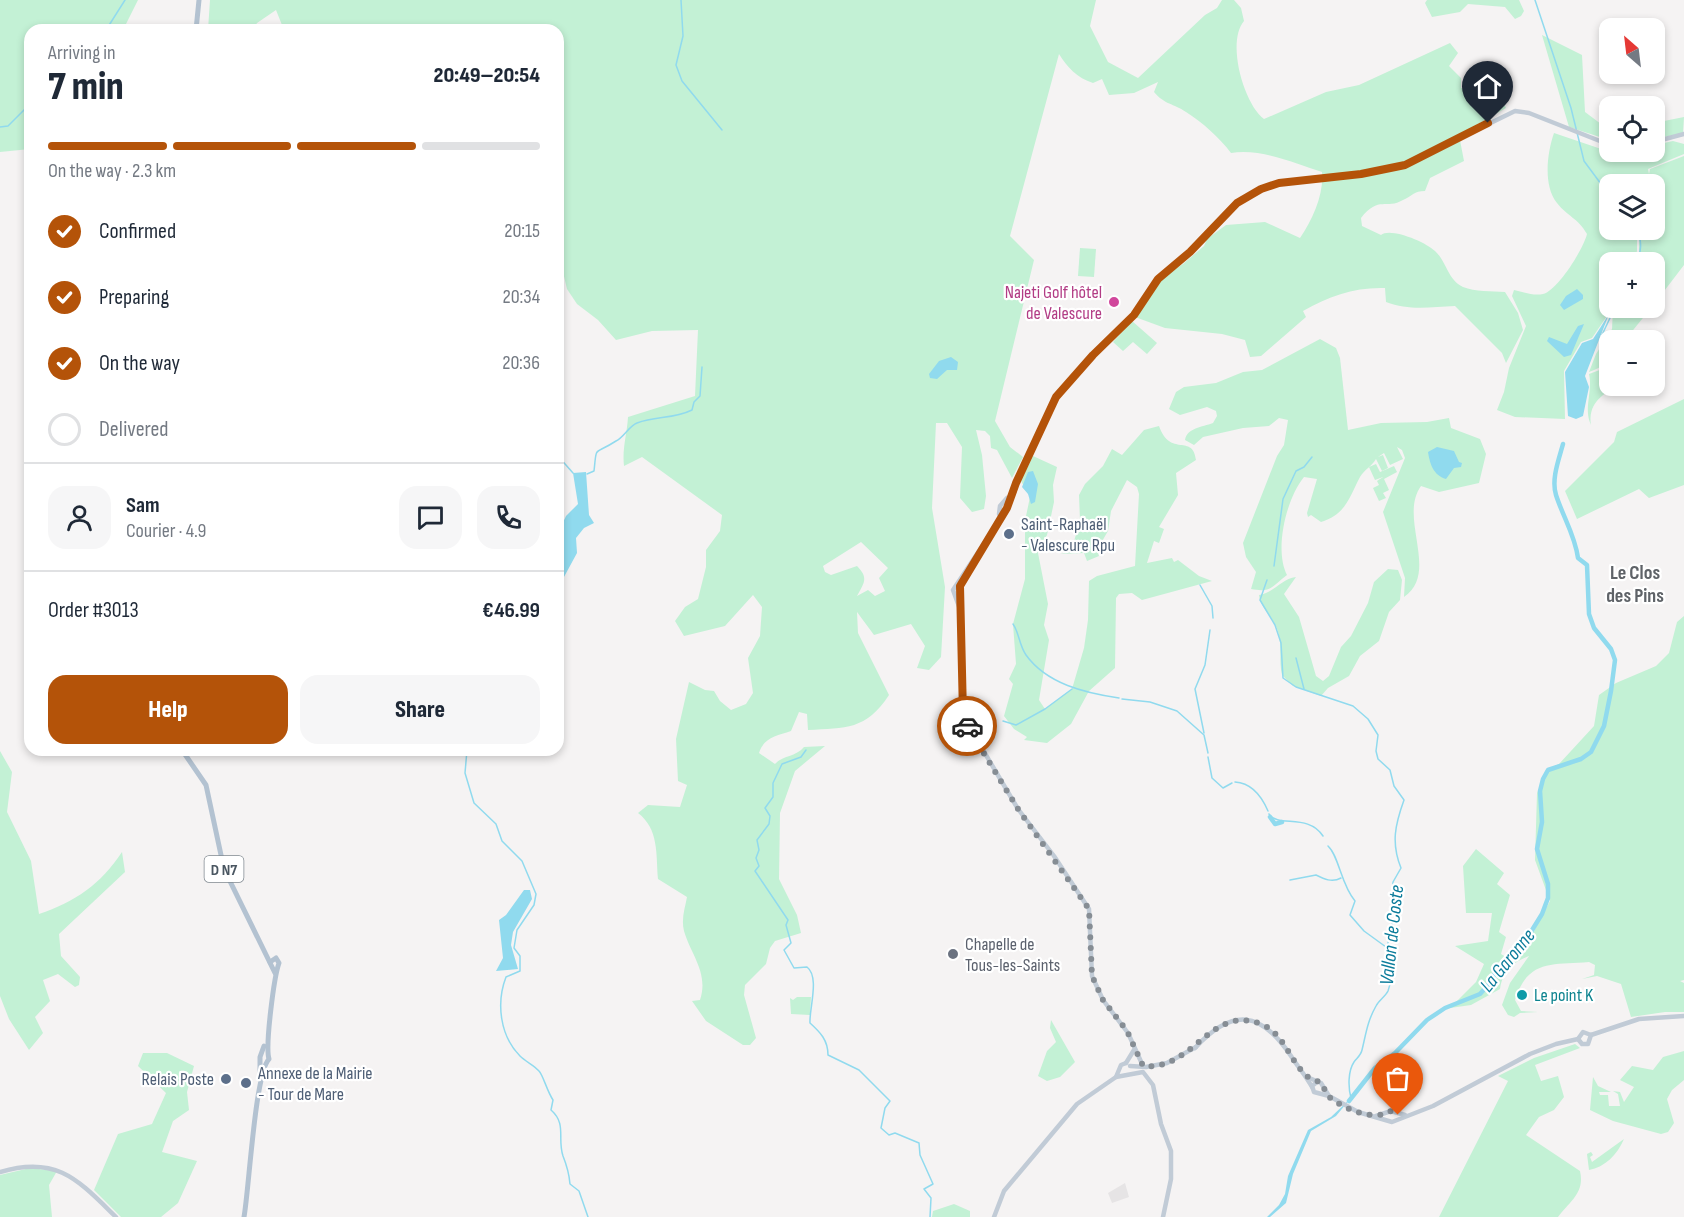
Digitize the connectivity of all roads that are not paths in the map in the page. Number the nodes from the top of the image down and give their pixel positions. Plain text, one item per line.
1 (199, 0) edge
2 (197, 24) edge
3 (1684, 136) edge
4 (1665, 139) edge
5 (1599, 141) edge
6 (184, 756) edge
7 (1684, 1016) edge
8 (1591, 1035) junction
9 (1578, 1039) junction
10 (1134, 1050) junction
11 (1143, 1066) junction
12 (1150, 1066) junction
13 (1126, 1070) junction
14 (1148, 1076) junction
15 (1306, 1076) junction
16 (1317, 1082) junction
17 (1323, 1087) junction
18 (1312, 1088) junction
19 (1318, 1093) junction
20 (1329, 1096) junction
21 (1388, 1113) junction
22 (1397, 1113) junction
23 (1407, 1115) junction
24 (1376, 1116) junction
25 (1388, 1120) junction
26 (1397, 1120) junction
27 (0, 1172) edge
28 (244, 1216) edge
29 (116, 1217) edge
30 (994, 1217) edge
31 (1163, 1217) edge

1 - 2 main road
3 - 4 main road
5 - 10 main road
6 - 28 main road, D N7
7 - 8 main road
8 - 9 main road
8 - 9 main road
9 - 23 main road
10 - 11 main road
10 - 13 main road
11 - 12 main road
11 - 13 main road
12 - 14 main road
12 - 15 main road
13 - 14 main road
13 - 30 main road
14 - 31 main road
15 - 16 main road
15 - 18 main road
16 - 17 main road
16 - 18 main road
17 - 19 main road
17 - 20 main road
18 - 19 main road
19 - 20 main road
20 - 24 main road
21 - 22 main road
21 - 24 main road
21 - 25 main road
22 - 23 main road
22 - 26 main road
23 - 26 main road
24 - 25 main road
25 - 26 main road
27 - 29 main road

